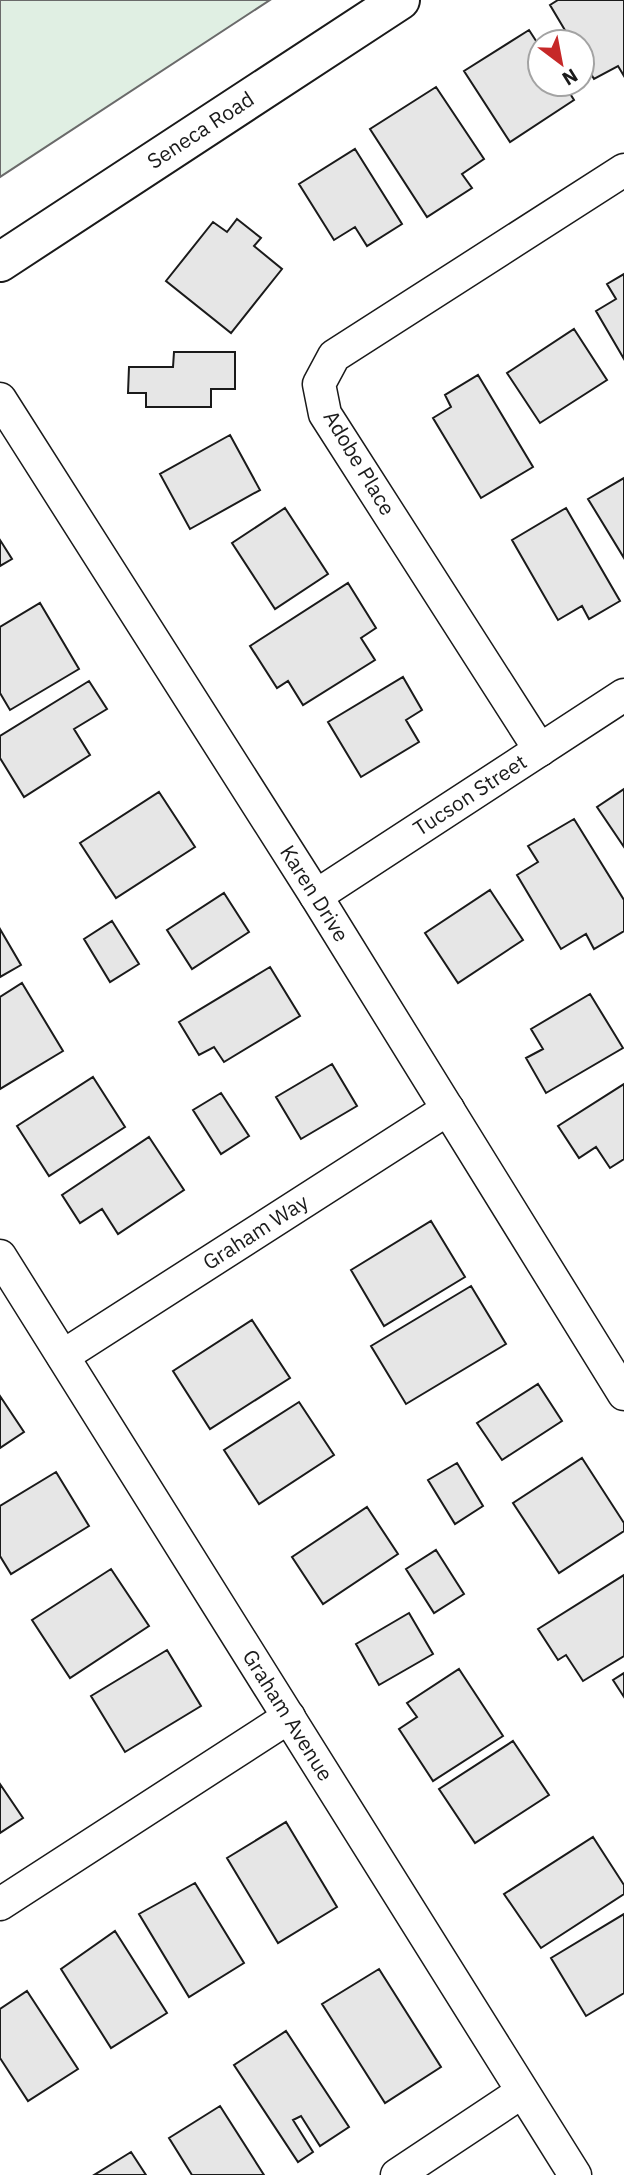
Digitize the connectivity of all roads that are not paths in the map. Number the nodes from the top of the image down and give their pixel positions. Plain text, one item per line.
1 (400, 0) edge
2 (624, 170) edge
3 (0, 262) edge
4 (0, 399) edge
5 (624, 695) edge
6 (540, 750) junction
7 (316, 896) junction
8 (448, 1109) junction
9 (0, 1256) edge
10 (63, 1356) junction
11 (624, 1394) edge
12 (289, 1717) junction
13 (0, 1904) edge
14 (522, 2092) junction
15 (397, 2175) edge
16 (575, 2175) edge

1 - 3 street, Seneca Road
2 - 6 street, Adobe Place
4 - 7 street, Karen Drive
5 - 6 street, Tucson Street
6 - 7 street, Tucson Street
7 - 8 street, Karen Drive
8 - 10 street, Graham Way
8 - 11 street, Karen Drive
9 - 10 street, Graham Avenue
10 - 12 street, Graham Avenue
12 - 13 street
12 - 14 street, Graham Avenue
14 - 15 street
14 - 16 street, Graham Avenue

